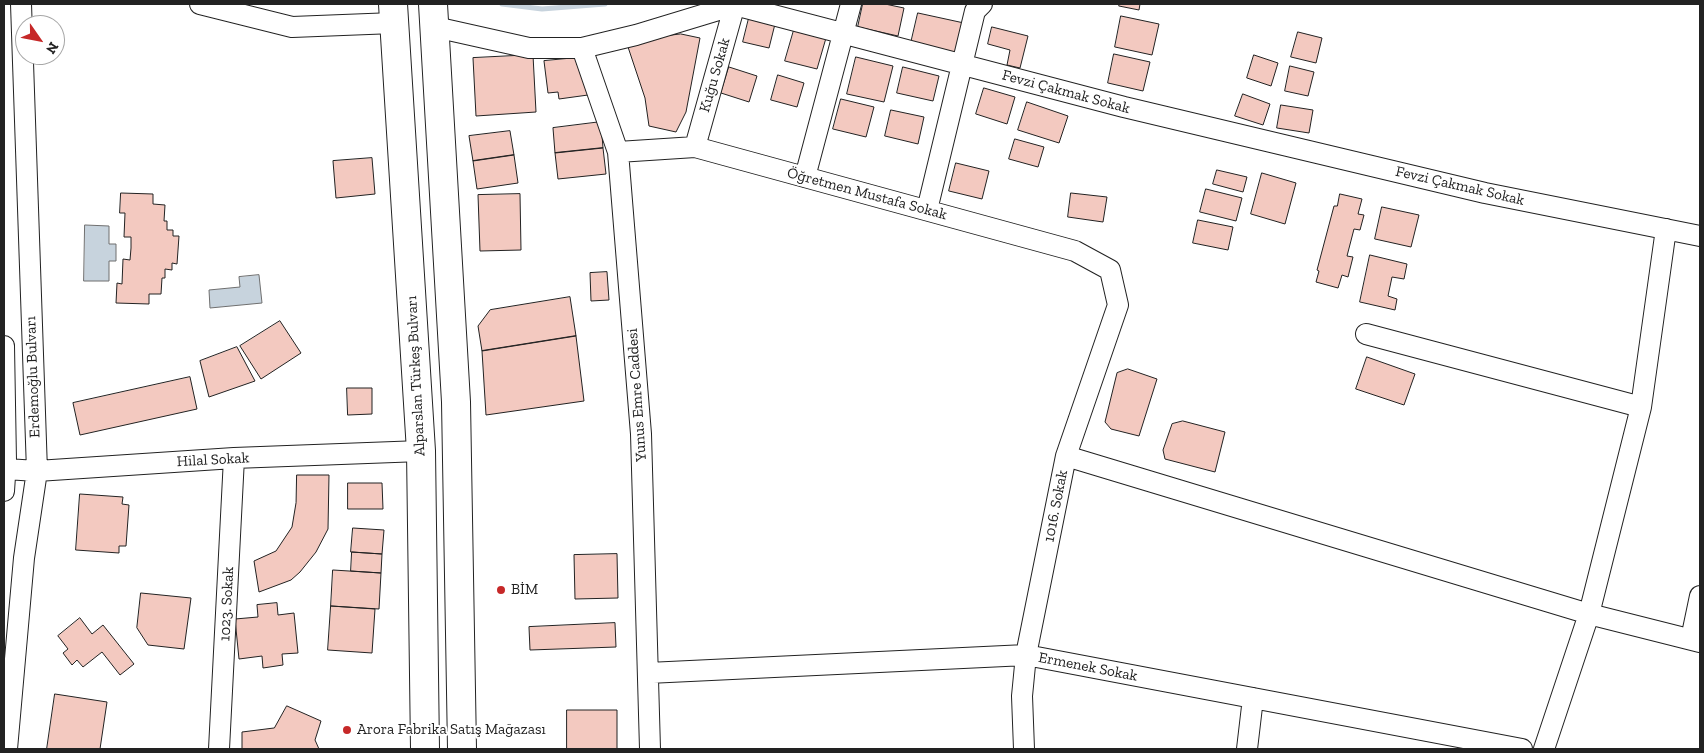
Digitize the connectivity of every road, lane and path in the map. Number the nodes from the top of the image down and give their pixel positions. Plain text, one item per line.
1 (21, 4) edge
2 (200, 4) edge
3 (735, 4) edge
4 (851, 4) edge
5 (982, 4) edge
6 (394, 14) edge
7 (434, 15) edge
8 (843, 33) junction
9 (582, 48) junction
10 (962, 64) junction
11 (695, 147) junction
12 (618, 152) junction
13 (805, 177) junction
14 (927, 210) junction
15 (1666, 229) junction
16 (1700, 236) edge
17 (1110, 270) joint
18 (1366, 334) dead end
19 (4, 346) edge
20 (1641, 407) junction
21 (421, 451) junction
22 (1066, 456) junction
23 (234, 458) junction
24 (6, 469) junction
25 (36, 471) junction
26 (4, 491) edge
27 (1700, 596) edge
28 (1589, 614) junction
29 (1695, 640) edge
30 (1026, 655) junction
31 (648, 673) junction
32 (1253, 698) junction
33 (7, 749) edge
34 (219, 749) edge
35 (425, 749) edge
36 (462, 749) edge
37 (650, 749) edge
38 (1024, 749) edge
39 (1247, 749) edge
40 (1522, 749) edge
41 (1544, 749) edge

1 - 25 street, Erdemoğlu Bulvarı
2 - 6 street
3 - 8 street, Fevzi Çakmak Sokak
3 - 9 street
3 - 11 street, Kuğu Sokak
4 - 8 street
5 - 10 street
6 - 21 highway, Alparslan Türkeş Bulvarı
7 - 9 street
7 - 36 highway
8 - 10 street, Fevzi Çakmak Sokak
8 - 13 street
9 - 12 street, Yunus Emre Caddesi
10 - 14 street
10 - 15 street, Fevzi Çakmak Sokak
11 - 12 street, Öğretmen Mustafa Sokak
11 - 13 street, Öğretmen Mustafa Sokak
12 - 31 street, Yunus Emre Caddesi
13 - 14 street, Öğretmen Mustafa Sokak
14 - 17 street, Öğretmen Mustafa Sokak
15 - 16 street, Fevzi Çakmak Sokak
15 - 20 street
17 - 22 street, 1016. Sokak
18 - 20 street
19 - 24 street, Erdemoğlu Bulvarı
20 - 28 street
21 - 23 street, Hilal Sokak
21 - 35 highway, Alparslan Türkeş Bulvarı
22 - 28 street
22 - 30 street, 1016. Sokak
23 - 25 street, Hilal Sokak
23 - 34 street, 1023. Sokak
24 - 25 street, Hilal Sokak
24 - 26 street, Erdemoğlu Bulvarı
25 - 33 street, Erdemoğlu Bulvarı
27 - 29 street
28 - 29 street
28 - 41 street
30 - 31 street, Ermenek Sokak
30 - 32 street, Ermenek Sokak
30 - 38 street, 1016. Sokak
31 - 37 street, Yunus Emre Caddesi
32 - 39 street
32 - 40 street, Ermenek Sokak

